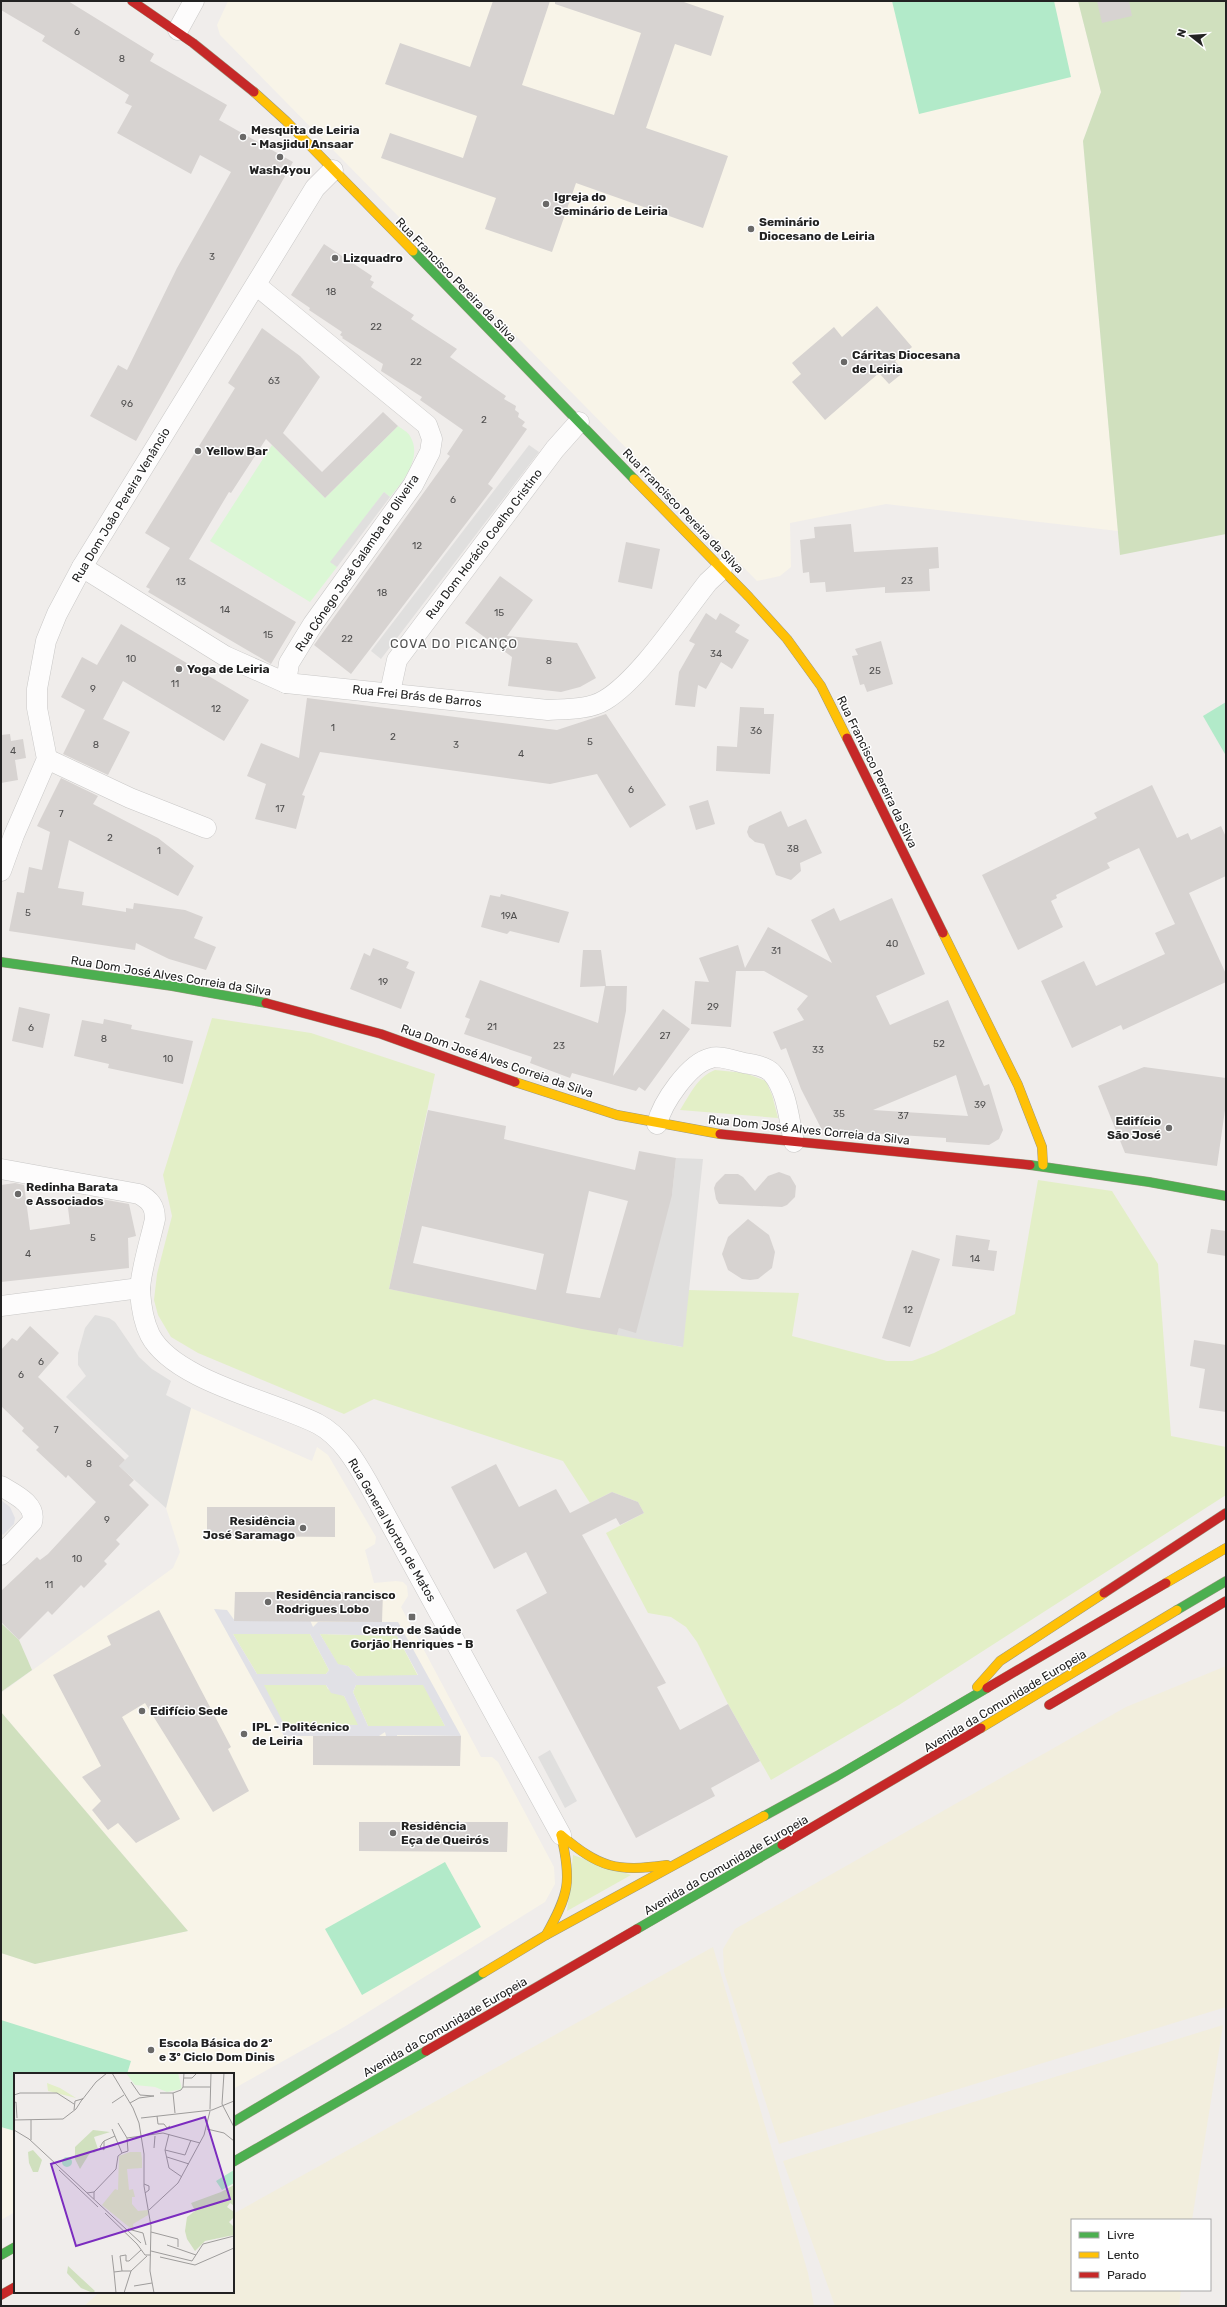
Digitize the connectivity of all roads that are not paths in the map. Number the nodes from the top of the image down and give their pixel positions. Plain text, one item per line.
1 (132, 1) edge
2 (194, 1) edge
3 (178, 30) junction
4 (333, 170) junction
5 (256, 285) junction
6 (579, 422) junction
7 (82, 567) junction
8 (722, 569) junction
9 (286, 683) junction
10 (390, 692) junction
11 (47, 759) junction
12 (206, 828) dead end
13 (1, 871) edge
14 (1, 962) edge
15 (657, 1124) junction
16 (794, 1142) junction
17 (1043, 1165) junction
18 (1, 1169) edge
19 (1226, 1196) edge
20 (140, 1288) junction
21 (1, 1306) edge
22 (1, 1486) edge
23 (1226, 1513) edge
24 (1226, 1548) edge
25 (1, 1555) edge
26 (1226, 1581) edge
27 (1226, 1601) edge
28 (963, 1702) junction
29 (1040, 1710) dead end
30 (939, 1763) dead end
31 (902, 1776) junction
32 (561, 1835) junction
33 (682, 1862) junction
34 (546, 1935) junction
35 (234, 2121) edge
36 (234, 2161) edge
37 (14, 2248) edge
38 (1, 2255) edge
39 (14, 2288) edge
40 (1, 2295) edge

1 - 3 main road, Rua Francisco Pereira da Silva
2 - 3 street
3 - 4 main road, Rua Francisco Pereira da Silva
4 - 5 street, Rua Dom João Pereira Venâncio
4 - 6 main road, Rua Francisco Pereira da Silva
5 - 7 street, Rua Dom João Pereira Venâncio
5 - 9 street, Rua Cónego José Galamba de Oliveira
6 - 8 main road, Rua Francisco Pereira da Silva
6 - 10 street, Rua Dom Horácio Coelho Cristino
7 - 9 street, Rua Frei Brás de Barros
7 - 11 street, Rua Dom João Pereira Venâncio
8 - 10 street, Rua Frei Brás de Barros
8 - 17 main road, Rua Francisco Pereira da Silva
9 - 10 street, Rua Frei Brás de Barros
11 - 12 street
11 - 13 street
14 - 15 main road, Rua Dom José Alves Correia da Silva
15 - 16 main road, Rua Dom José Alves Correia da Silva
15 - 16 street
16 - 17 main road, Rua Dom José Alves Correia da Silva
17 - 19 main road, Rua Dom José Alves Correia da Silva
18 - 20 street
20 - 21 street
20 - 32 street, Rua General Norton de Matos
22 - 25 street
23 - 28 main road
24 - 28 main road, Avenida da Comunidade Europeia
26 - 31 main road, Avenida da Comunidade Europeia
27 - 29 main road
28 - 33 main road, Avenida da Comunidade Europeia
30 - 31 main road
31 - 36 main road, Avenida da Comunidade Europeia
32 - 33 main road
32 - 34 main road
33 - 34 main road, Avenida da Comunidade Europeia
34 - 35 main road, Avenida da Comunidade Europeia
37 - 38 main road
39 - 40 main road

